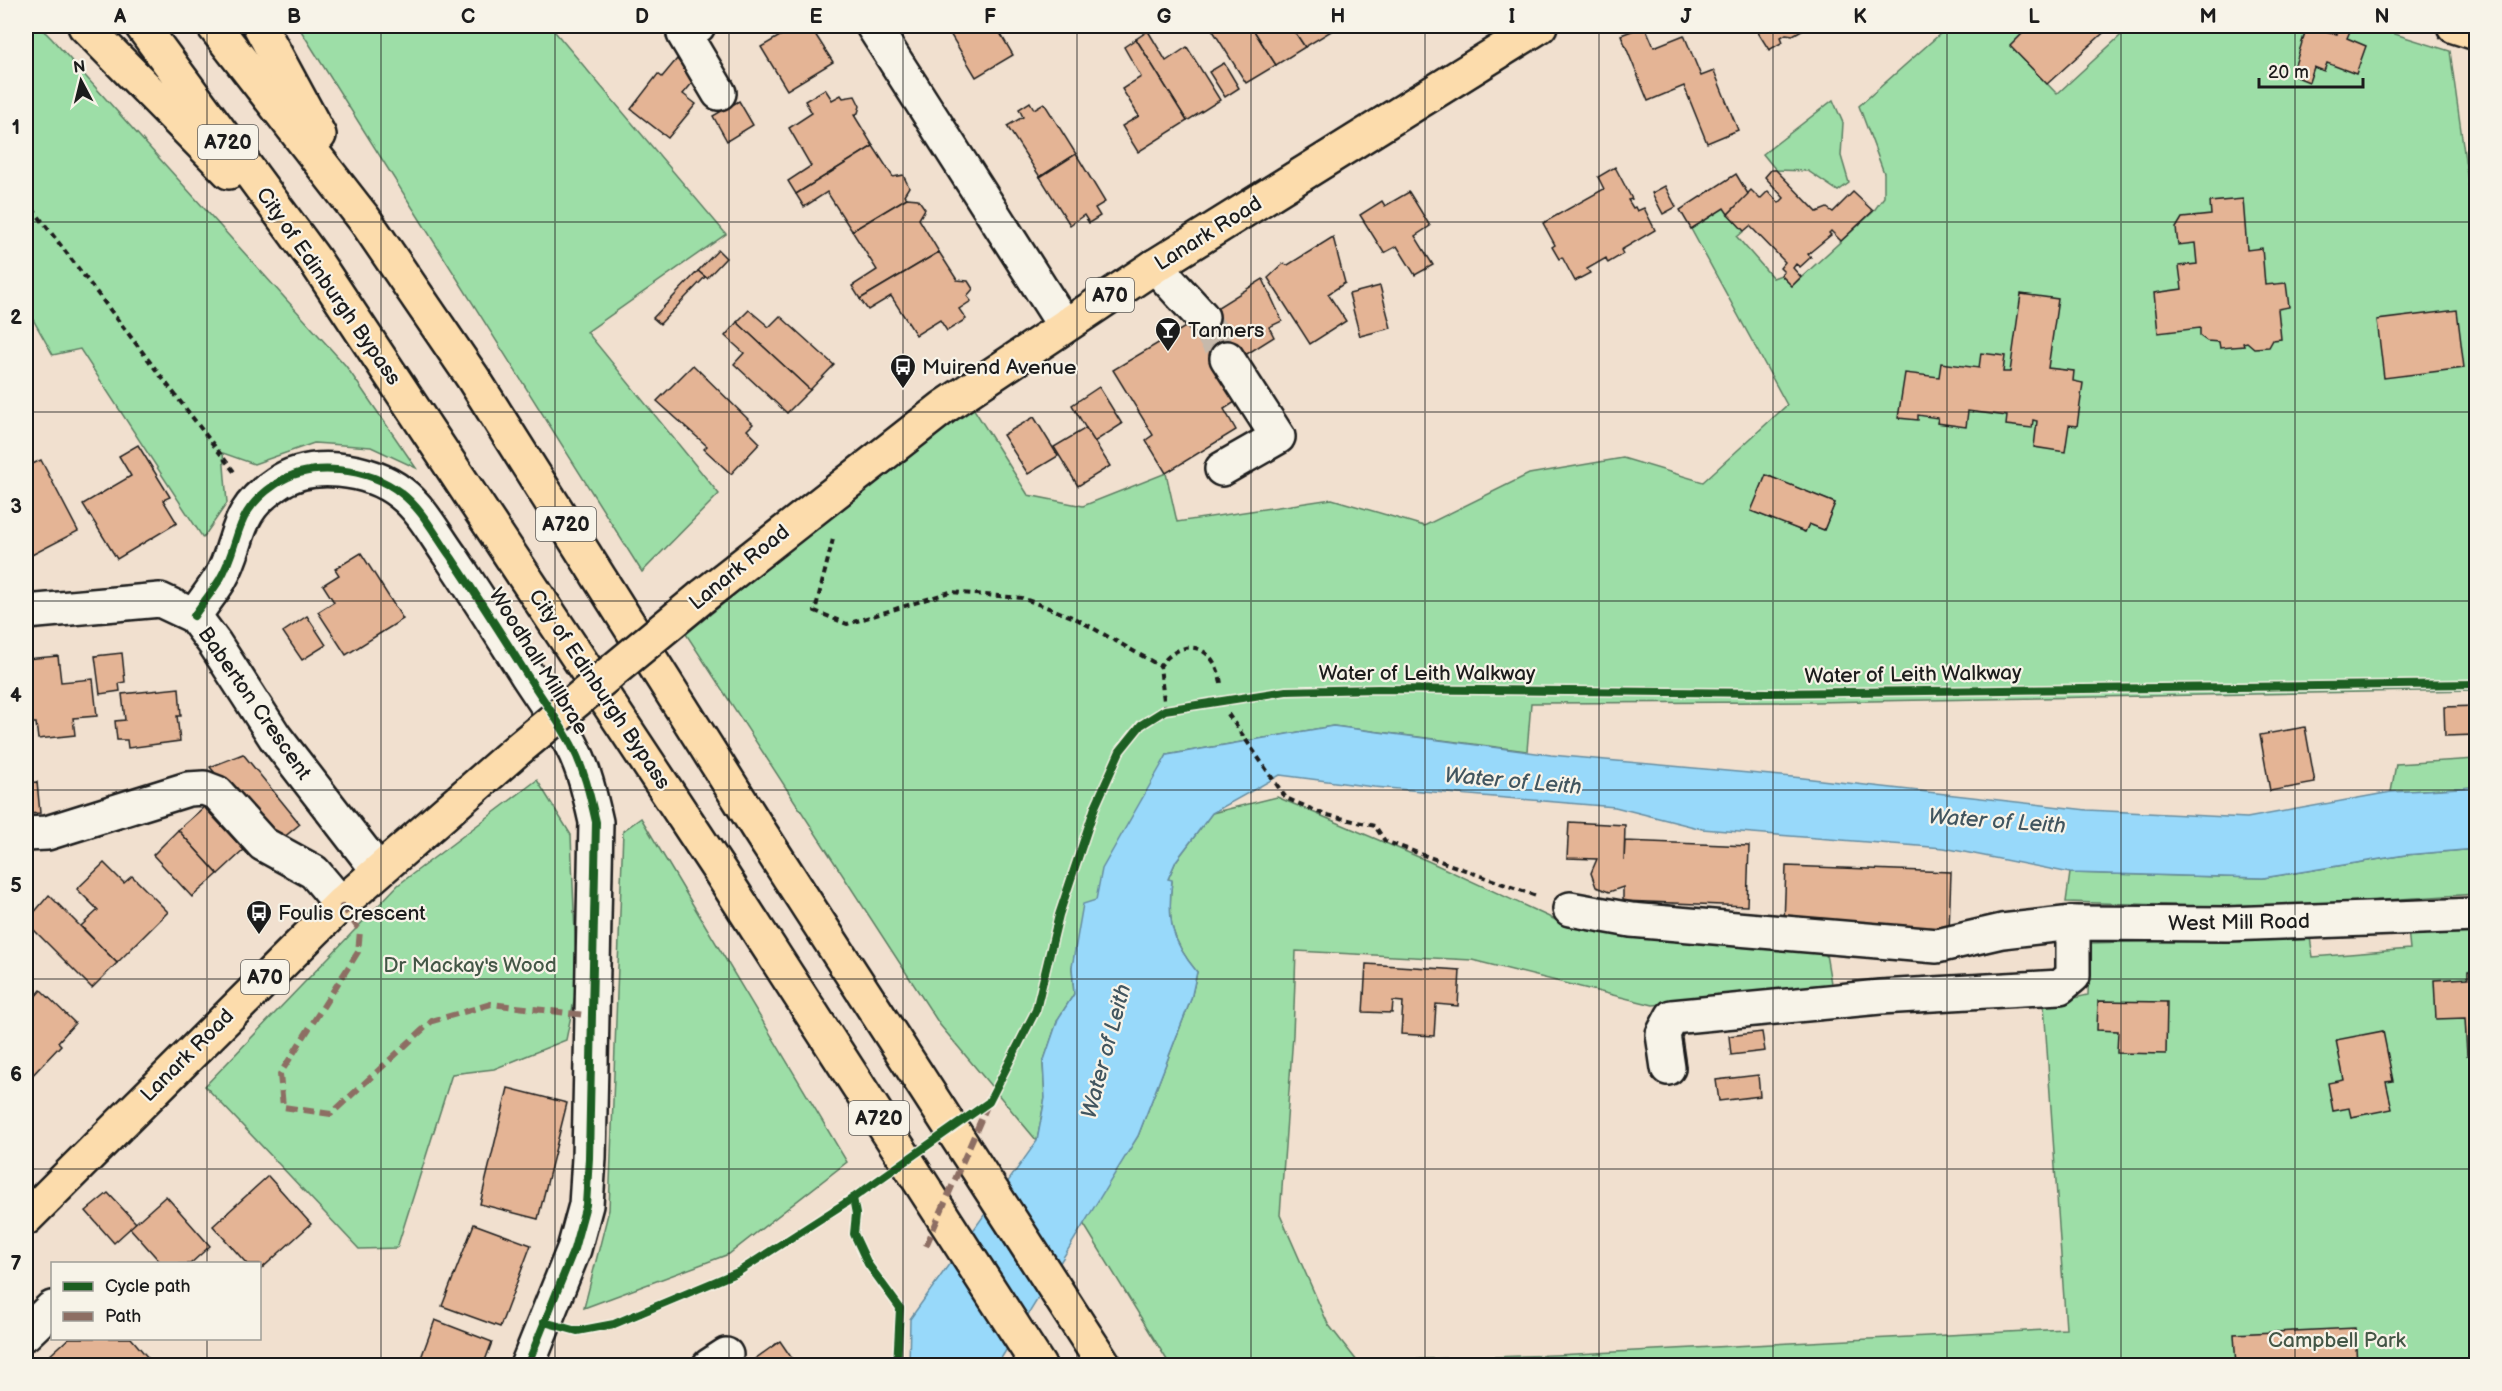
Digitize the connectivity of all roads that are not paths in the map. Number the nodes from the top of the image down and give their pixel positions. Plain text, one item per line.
1 (85, 26) edge
2 (142, 26) edge
3 (214, 26) edge
4 (260, 26) edge
5 (698, 26) edge
6 (873, 26) edge
7 (1539, 26) edge
8 (2454, 26) edge
9 (2476, 33) edge
10 (719, 93) dead end
11 (365, 220) junction
12 (314, 259) junction
13 (1155, 266) junction
14 (1202, 316) tunnel mouth
15 (1064, 325) junction
16 (1227, 358) tunnel mouth
17 (1222, 469) dead end
18 (26, 612) edge
19 (194, 616) junction
20 (26, 834) edge
21 (378, 870) junction
22 (341, 904) junction
23 (1570, 909) road end
24 (2476, 915) edge
25 (2073, 923) junction
26 (1668, 1068) dead end
27 (26, 1218) edge
28 (51, 1309) edge
29 (26, 1333) edge
30 (527, 1365) edge
31 (1039, 1365) edge
32 (1105, 1365) edge

1 - 12 main road
2 - 12 main road, City of Edinburgh Bypass / A720
3 - 11 main road, A720
4 - 11 main road
5 - 10 street
6 - 15 street
7 - 13 main road, Lanark Road / A70
8 - 9 main road
11 - 32 main road, A720
12 - 31 main road, City of Edinburgh Bypass / A720
13 - 14 street
13 - 15 main road, Lanark Road / A70
15 - 21 main road, Lanark Road / A70, bridge
16 - 17 street
18 - 19 street, Baberton Crescent
19 - 21 street, Baberton Crescent
19 - 30 street, Woodhall Millbrae
20 - 22 street
21 - 22 main road, Lanark Road / A70
22 - 27 main road, Lanark Road / A70
23 - 25 street, West Mill Road
24 - 25 street, West Mill Road
25 - 26 street
28 - 29 street

